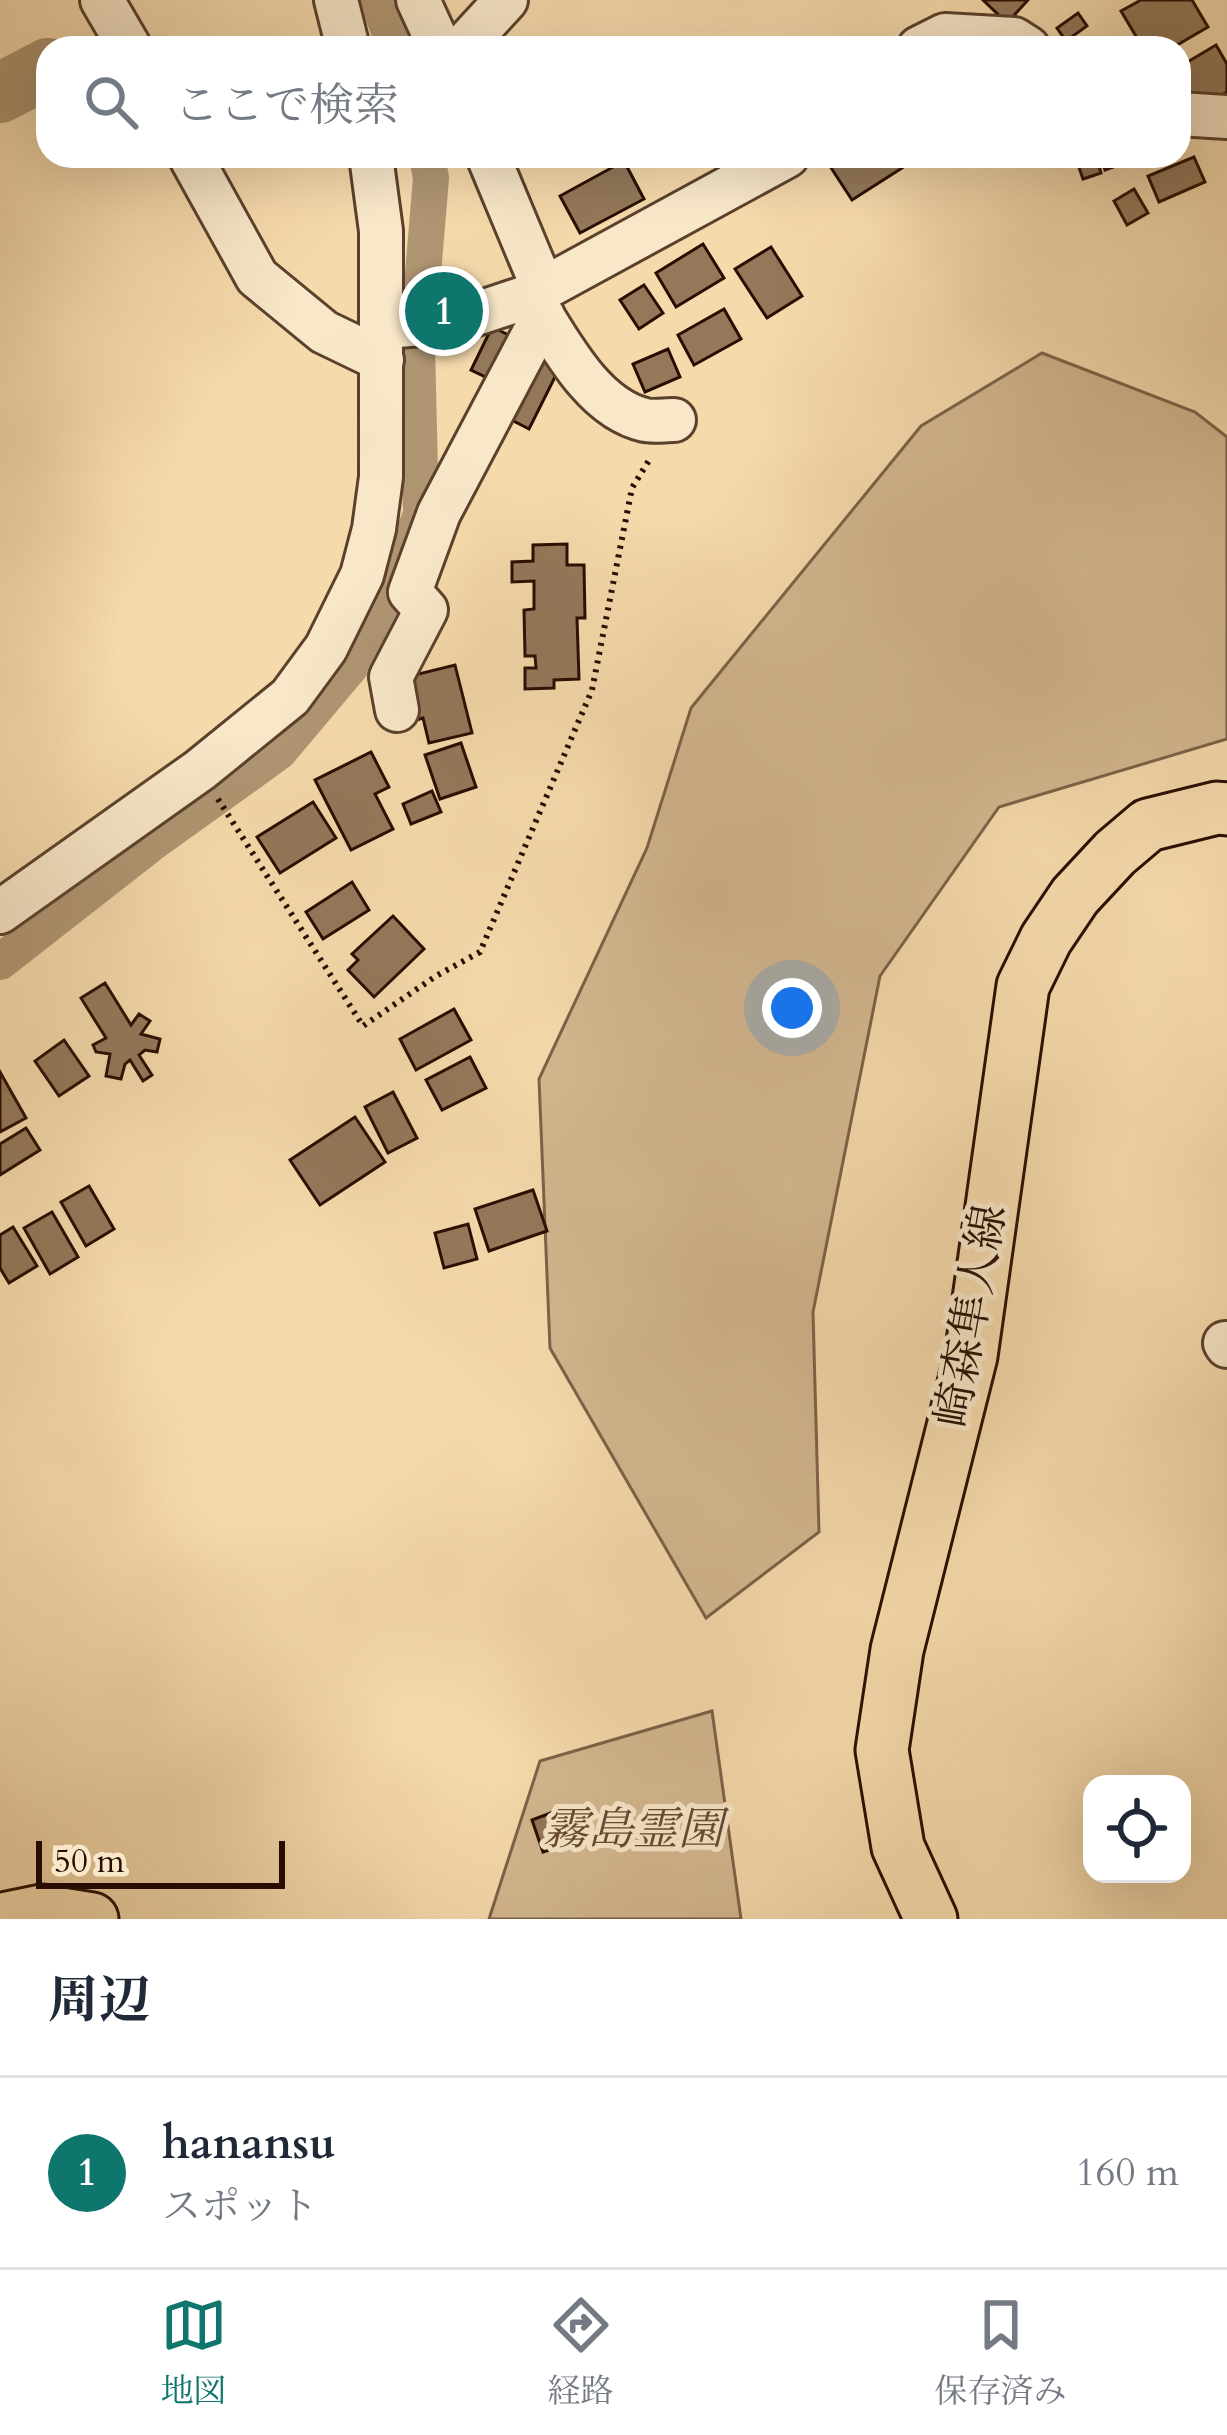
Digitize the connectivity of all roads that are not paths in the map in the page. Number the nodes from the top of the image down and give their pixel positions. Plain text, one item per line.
1 (102, 0) edge
2 (335, 0) edge
3 (418, 0) edge
4 (506, 0) edge
5 (123, 36) edge
6 (345, 36) edge
7 (434, 36) edge
8 (472, 36) edge
9 (1191, 115) edge
10 (1227, 117) edge
11 (197, 168) edge
12 (373, 168) edge
13 (492, 168) edge
14 (766, 168) edge
15 (539, 300) junction
16 (382, 344) junction
17 (674, 420) road end
18 (387, 583) junction
19 (397, 710) dead end
20 (1227, 809) edge
21 (0, 912) edge
22 (4, 1919) edge
23 (92, 1919) edge
24 (931, 1919) edge

1 - 5 street
2 - 6 street
3 - 7 street
4 - 8 street
9 - 10 street
11 - 16 street
12 - 16 street
13 - 15 street
14 - 15 street
15 - 16 street
15 - 17 street
15 - 18 street
16 - 18 street
18 - 19 street
18 - 21 street
20 - 24 main road, 崎森隼人線
22 - 23 main road

